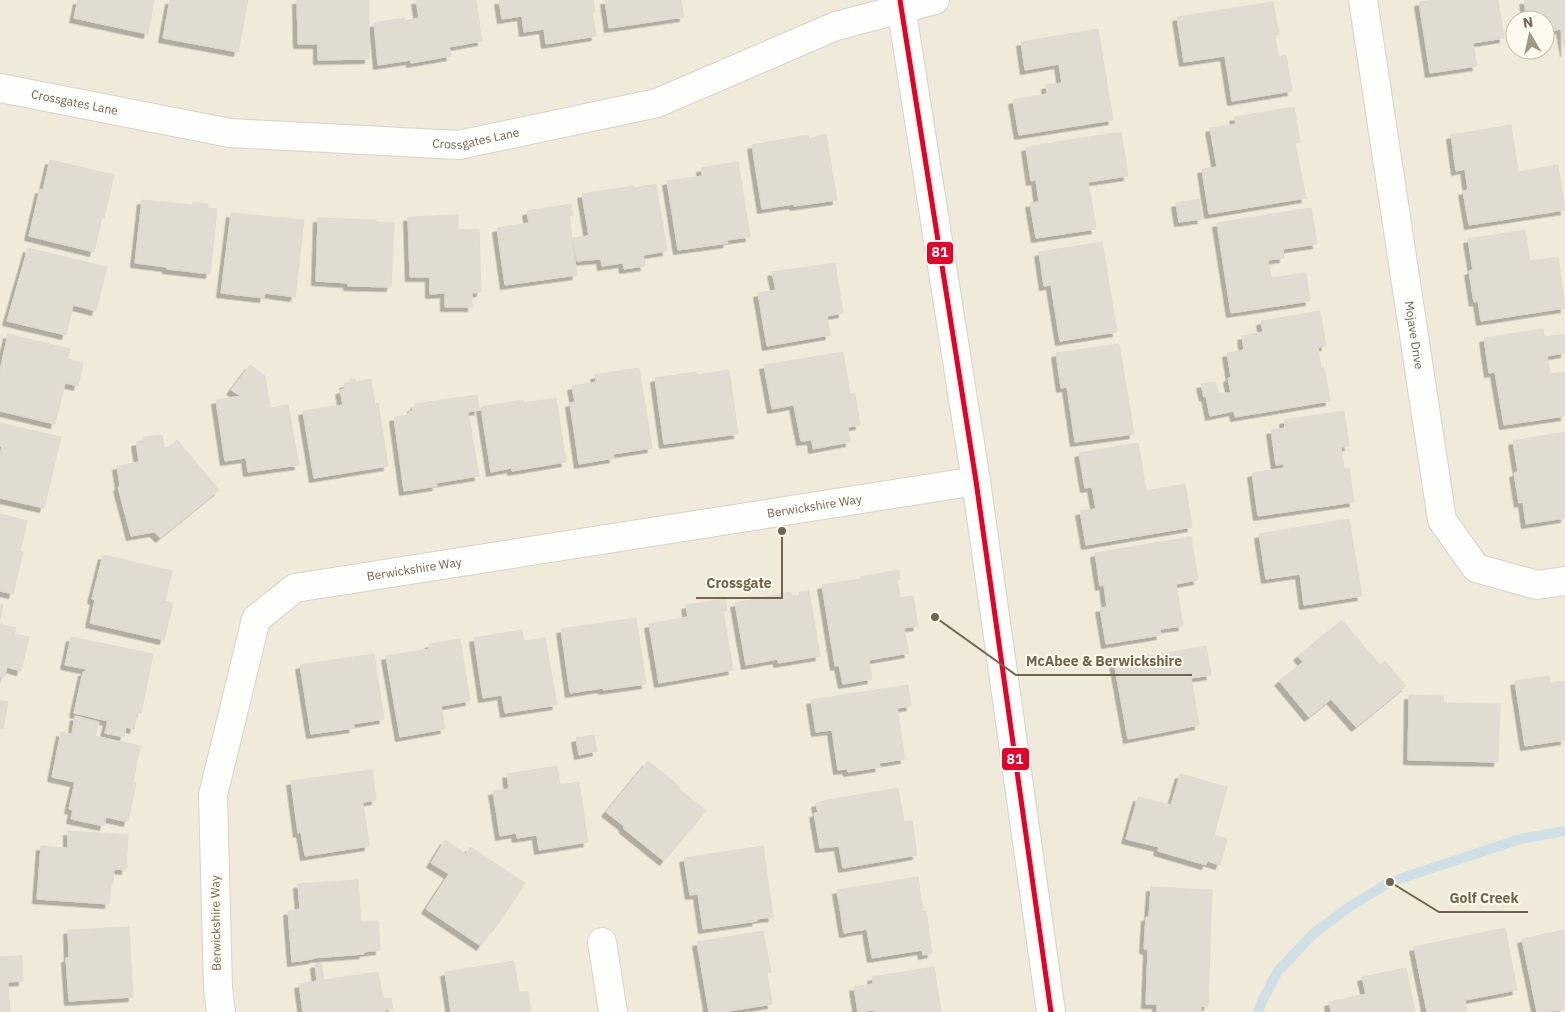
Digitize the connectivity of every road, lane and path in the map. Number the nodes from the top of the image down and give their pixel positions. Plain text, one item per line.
1 (935, 0) edge
2 (1363, 0) edge
3 (901, 5) edge
4 (0, 88) edge
5 (976, 481) junction
6 (1565, 581) edge
7 (602, 942) dead end
8 (221, 1012) edge
9 (613, 1012) edge
10 (1051, 1012) edge

1 - 3 street, Crossgates Lane
2 - 6 street, Mojave Drive
3 - 4 street, Crossgates Lane
3 - 5 street
5 - 8 street, Berwickshire Way
5 - 10 street
7 - 9 street

